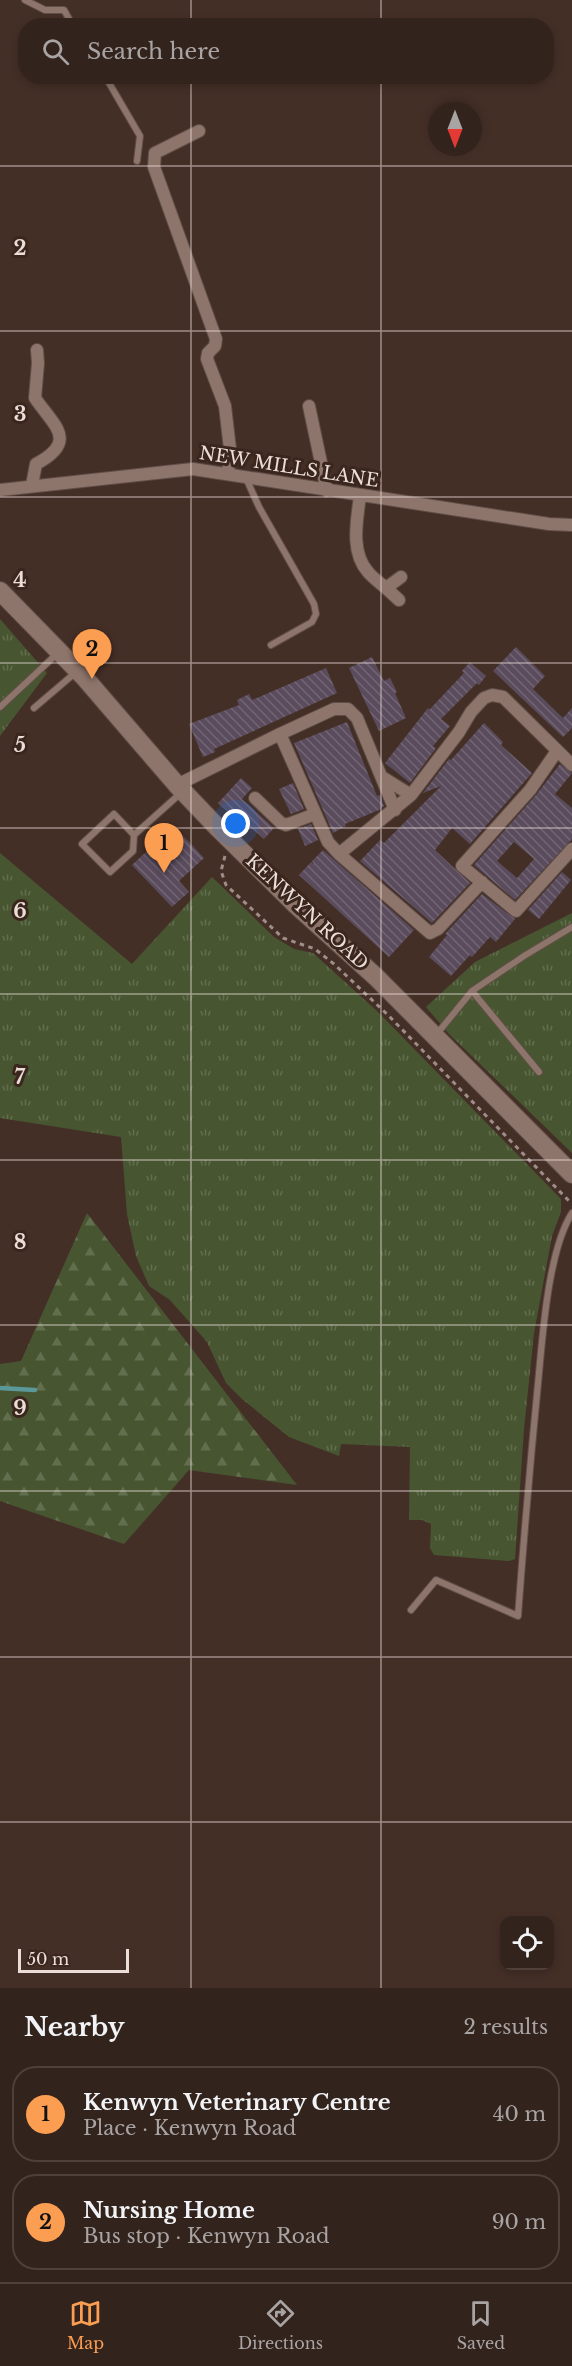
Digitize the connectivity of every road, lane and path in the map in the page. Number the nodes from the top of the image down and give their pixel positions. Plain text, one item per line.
1 (25, 0) edge
2 (69, 18) edge
3 (110, 84) edge
4 (199, 131) dead end
5 (137, 161) dead end
6 (37, 350) dead end
7 (309, 406) dead end
8 (228, 474) junction
9 (246, 477) junction
10 (32, 486) junction
11 (0, 490) edge
12 (327, 491) junction
13 (360, 496) junction
14 (572, 525) edge
15 (401, 577) dead end
16 (386, 588) junction
17 (0, 591) edge
18 (399, 600) dead end
19 (271, 645) dead end
20 (59, 652) junction
21 (77, 670) junction
22 (0, 707) edge
23 (34, 708) dead end
24 (280, 734) junction
25 (557, 751) junction
26 (572, 765) edge
27 (382, 777) junction
28 (180, 788) junction
29 (411, 795) junction
30 (255, 798) dead end
31 (395, 810) junction
32 (315, 814) junction
33 (134, 835) junction
34 (235, 844) junction
35 (572, 849) edge
36 (339, 854) junction
37 (482, 882) junction
38 (572, 927) edge
39 (472, 991) junction
40 (435, 1035) junction
41 (539, 1072) dead end
42 (572, 1174) edge
43 (572, 1204) edge
44 (572, 1213) edge
45 (411, 1610) dead end

1 - 2 lane
3 - 5 lane
4 - 8 street
6 - 10 street
7 - 12 street
8 - 9 street, NEW MILLS LANE
8 - 10 street, NEW MILLS LANE
9 - 12 street, NEW MILLS LANE
9 - 19 lane
10 - 11 street, NEW MILLS LANE
12 - 13 street, NEW MILLS LANE
13 - 14 street, NEW MILLS LANE
13 - 16 street
15 - 16 street
16 - 18 street
17 - 20 main road, KENWYN ROAD
20 - 21 main road, KENWYN ROAD
20 - 22 lane
21 - 23 lane
21 - 28 main road, KENWYN ROAD
24 - 27 street
24 - 28 street
24 - 32 street
25 - 26 street
25 - 29 street
25 - 37 street
27 - 29 street
27 - 31 street
28 - 33 lane
28 - 34 main road, KENWYN ROAD
29 - 31 street
30 - 32 street
31 - 36 street
32 - 36 street
33 - 33 lane
34 - 40 main road, KENWYN ROAD
34 - 43 path
35 - 37 street
36 - 37 street
38 - 39 lane
39 - 40 lane
39 - 41 lane
40 - 42 main road, KENWYN ROAD
44 - 45 lane

